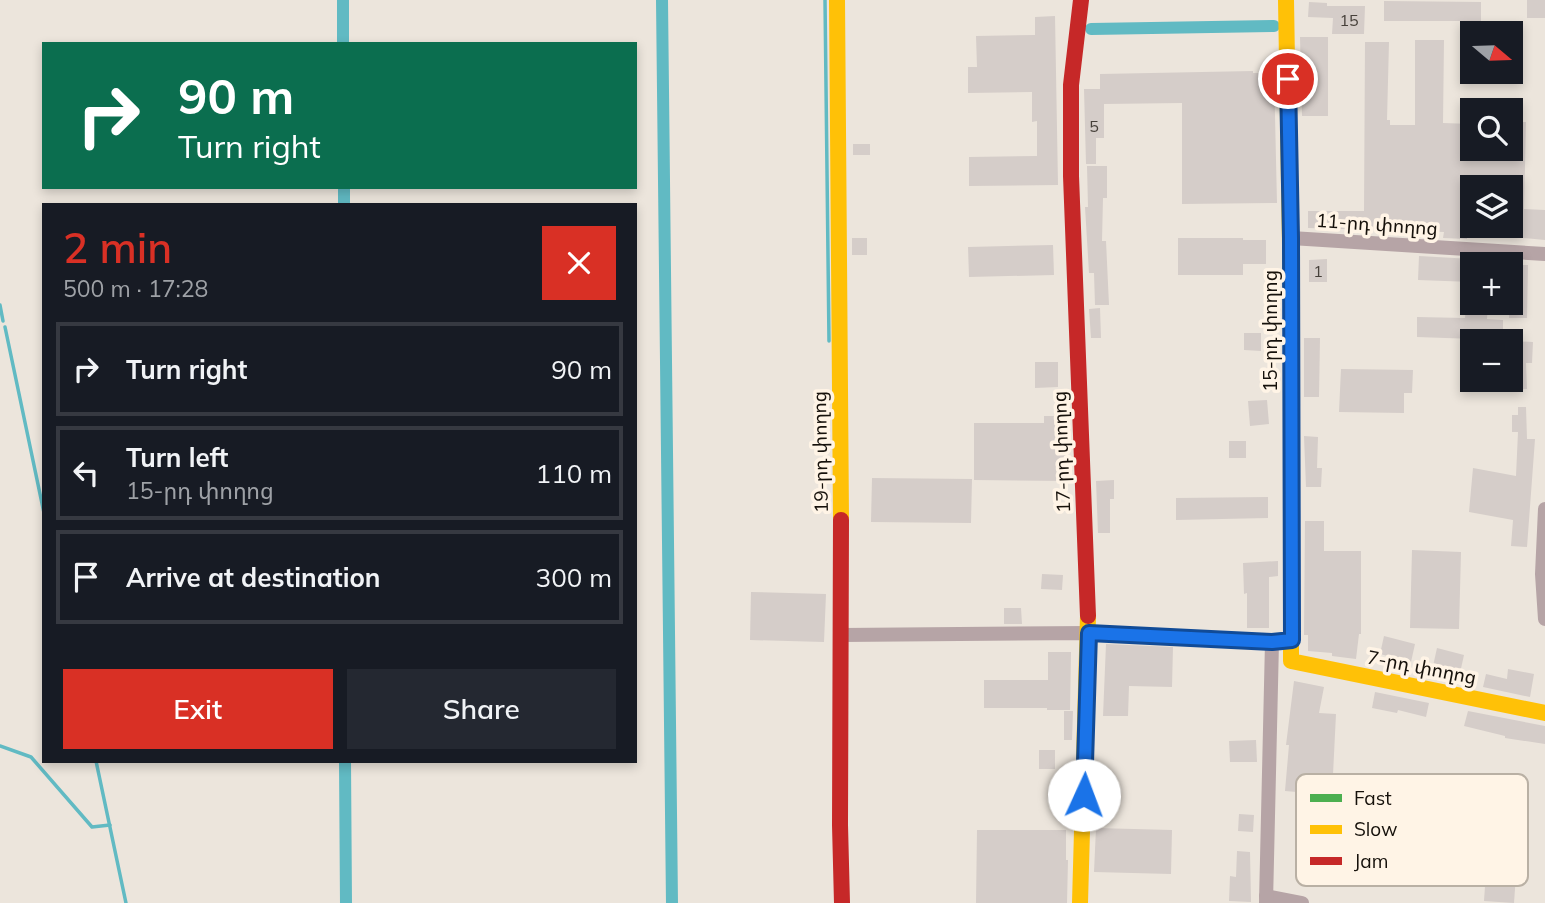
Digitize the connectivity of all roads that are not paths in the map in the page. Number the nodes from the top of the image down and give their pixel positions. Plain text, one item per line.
1 (837, 0) edge
2 (1081, 0) edge
3 (1286, 0) edge
4 (1291, 238) junction
5 (1545, 254) edge
6 (1545, 509) edge
7 (1544, 574) edge
8 (1545, 619) edge
9 (1089, 633) junction
10 (842, 635) junction
11 (1292, 640) junction
12 (1272, 642) junction
13 (1291, 661) joint
14 (1545, 713) edge
15 (1266, 899) edge
16 (842, 903) edge
17 (1080, 903) edge
18 (1302, 903) edge

1 - 10 street, 19-րդ փողոց
2 - 9 street, 17-րդ փողոց
3 - 4 street, 15-րդ փողոց
4 - 5 street, 11-րդ փողոց
4 - 11 street, 15-րդ փողոց
6 - 7 street
7 - 8 street
9 - 10 street
9 - 12 street
9 - 17 street, 17-րդ փողոց
10 - 16 street, 19-րդ փողոց
11 - 12 street
11 - 13 street, 15-րդ փողոց
12 - 15 street
13 - 14 street, 7-րդ փողոց
15 - 18 street

